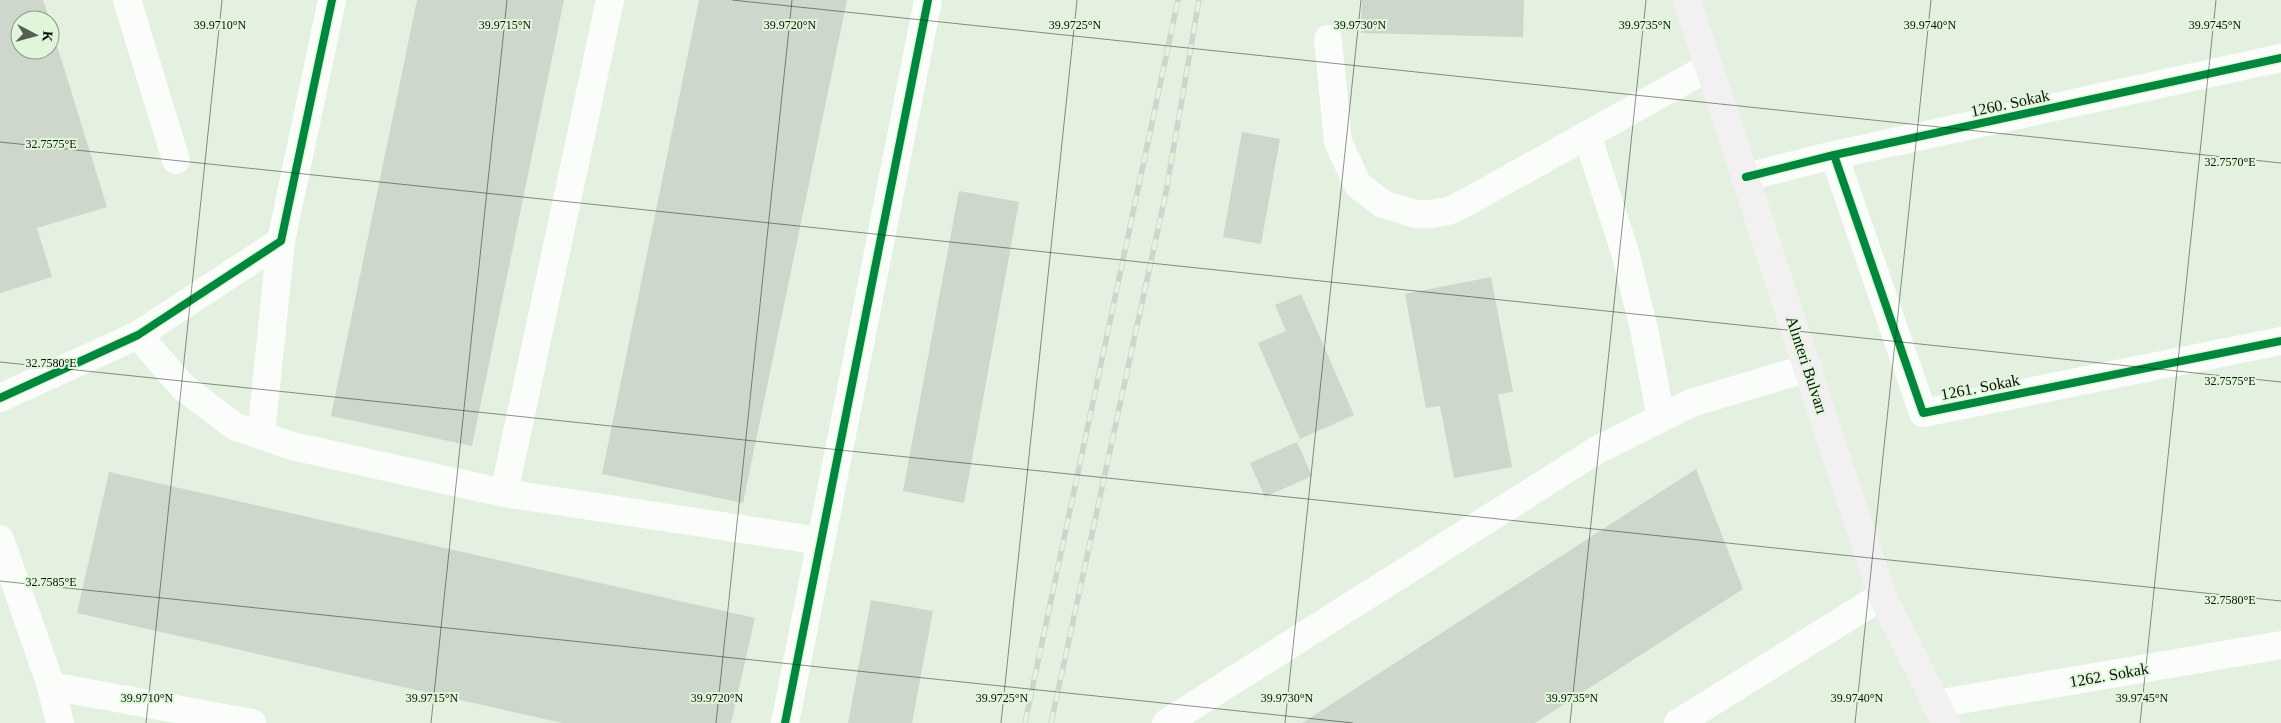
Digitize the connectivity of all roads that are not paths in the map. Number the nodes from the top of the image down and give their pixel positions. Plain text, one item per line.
1 (127, 0) edge
2 (332, 0) edge
3 (610, 0) edge
4 (928, 0) edge
5 (1687, 0) edge
6 (1328, 39) dead end
7 (2281, 58) edge
8 (1710, 67) junction
9 (1587, 135) junction
10 (1834, 155) junction
11 (176, 160) dead end
12 (1746, 177) junction
13 (281, 241) junction
14 (138, 335) junction
15 (2281, 341) edge
16 (1808, 368) junction
17 (0, 398) edge
18 (1660, 418) junction
19 (262, 435) junction
20 (504, 493) junction
21 (0, 539) edge
22 (821, 541) junction
23 (1882, 596) junction
24 (2281, 645) edge
25 (51, 686) junction
26 (1941, 714) edge
27 (1694, 719) edge
28 (60, 723) edge
29 (252, 723) edge
30 (785, 723) edge
31 (1166, 723) edge

1 - 11 street
2 - 13 street
3 - 20 street
4 - 22 street
5 - 8 main road, Alınteri Bulvarı
6 - 9 street
7 - 10 street, 1260. Sokak
8 - 9 street
8 - 12 main road, Alınteri Bulvarı
9 - 18 street
10 - 12 street, 1260. Sokak
10 - 15 street, 1261. Sokak
12 - 16 main road, Alınteri Bulvarı
13 - 14 street
13 - 19 street
14 - 17 street
14 - 19 street
16 - 18 street
16 - 23 main road, Alınteri Bulvarı
18 - 31 street
19 - 20 street
20 - 22 street
21 - 25 street
22 - 30 street
23 - 26 main road, Alınteri Bulvarı
23 - 27 street
24 - 26 street, 1262. Sokak
25 - 28 street
25 - 29 street

